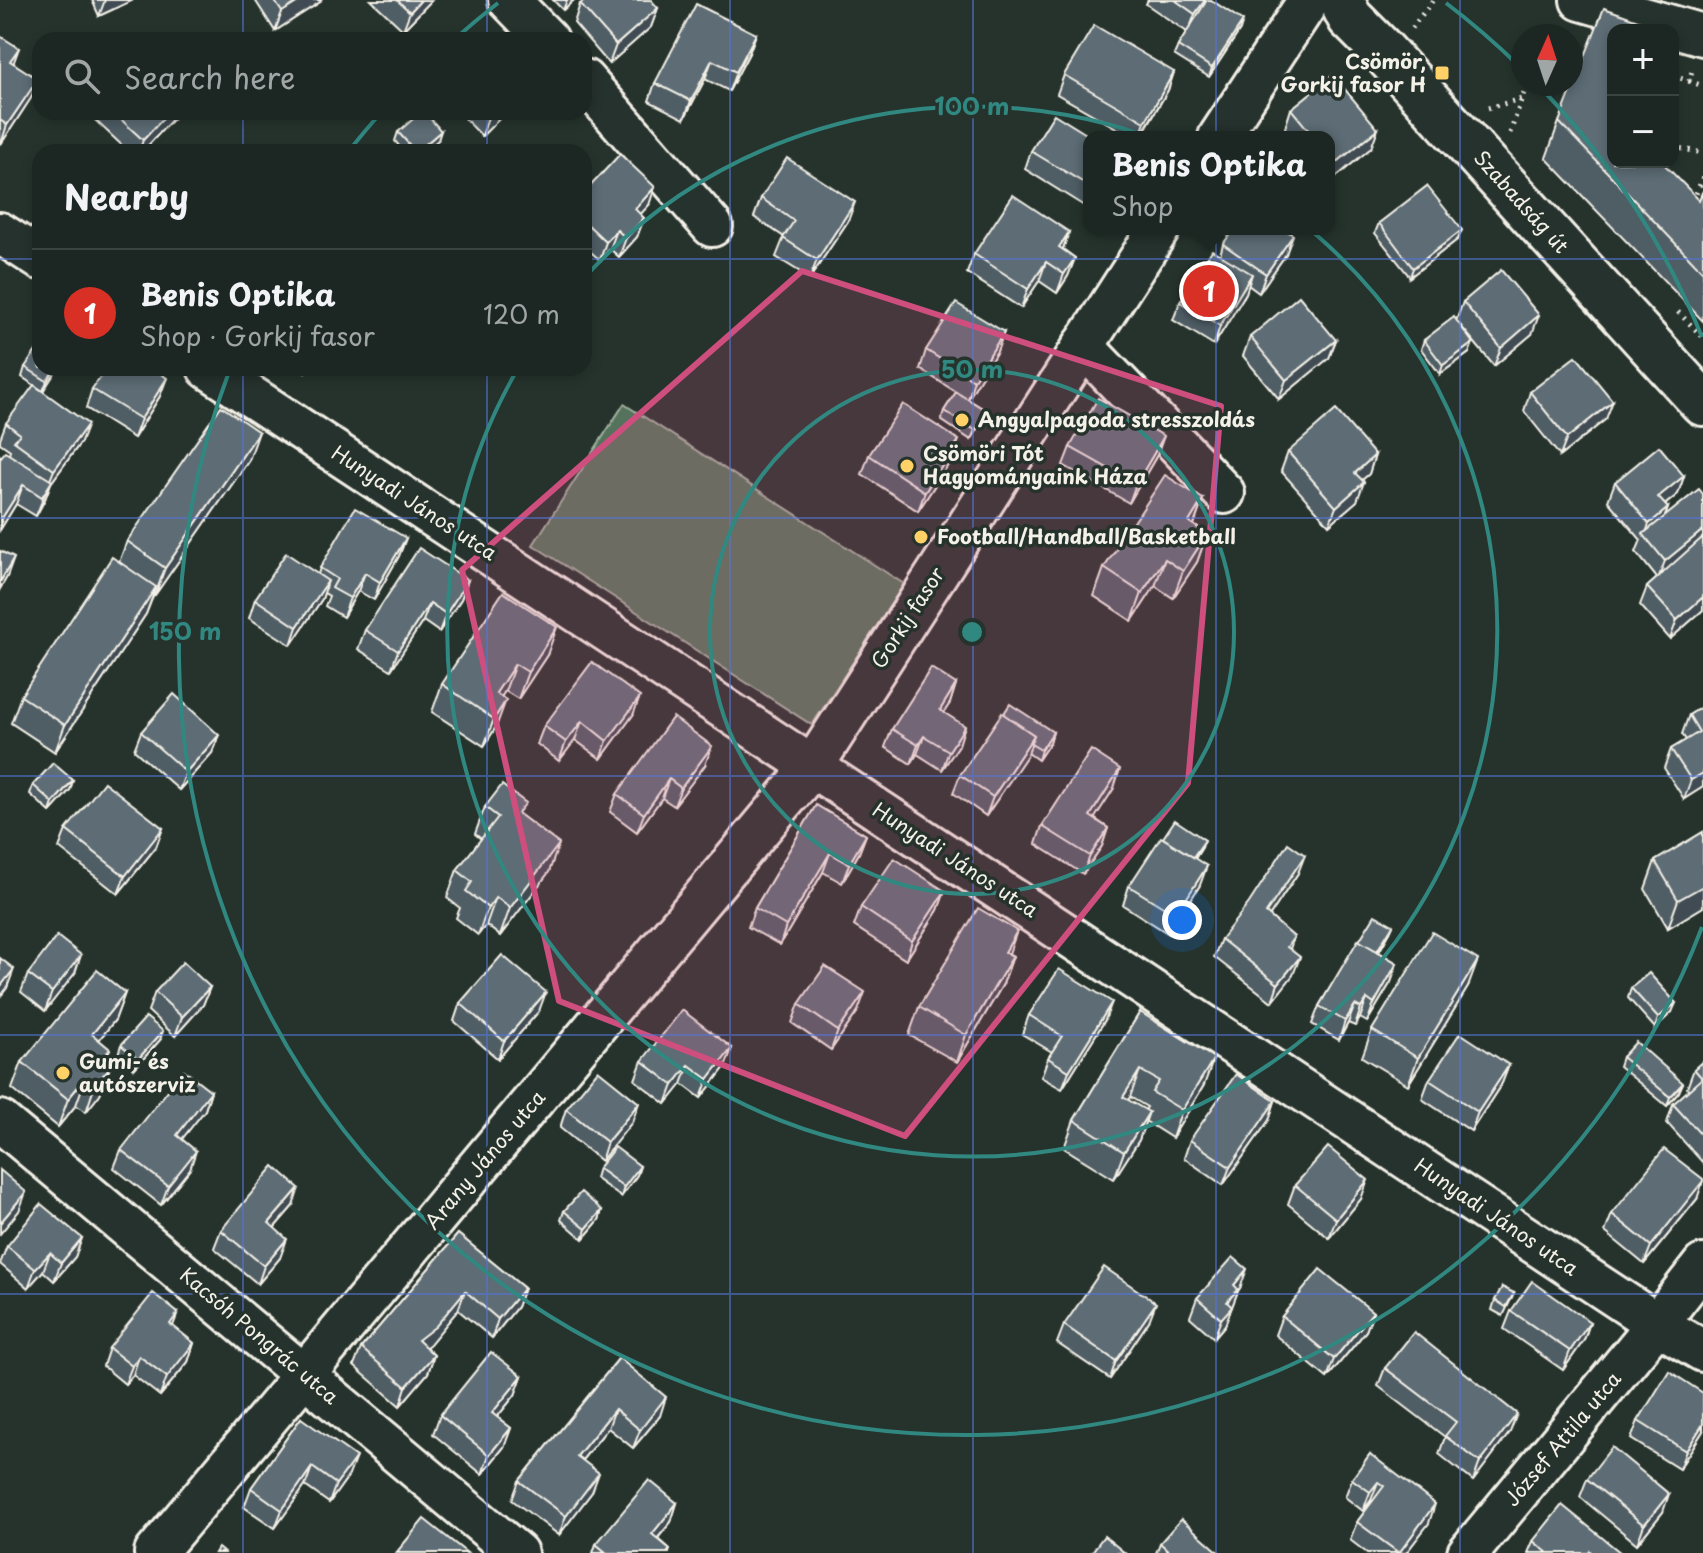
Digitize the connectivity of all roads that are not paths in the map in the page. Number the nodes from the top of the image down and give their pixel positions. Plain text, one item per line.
1 (509, 0) edge
2 (1309, 0) edge
3 (1341, 0) edge
4 (1581, 0) edge
5 (540, 32) edge
6 (1698, 52) edge
7 (592, 89) edge
8 (1223, 131) edge
9 (712, 226) dead end
10 (0, 233) edge
11 (1155, 235) edge
12 (32, 254) edge
13 (1083, 346) junction
14 (220, 376) edge
15 (1703, 403) edge
16 (1224, 493) dead end
17 (813, 766) junction
18 (0, 1121) edge
19 (1703, 1265) edge
20 (1657, 1324) junction
21 (1703, 1351) edge
22 (305, 1374) junction
23 (155, 1553) edge
24 (517, 1553) edge
25 (1468, 1553) edge

1 - 5 street
2 - 8 street
3 - 15 street, Szabadság út
4 - 6 street
7 - 9 street
10 - 12 street
11 - 13 street, Gorkij fasor
13 - 16 street
13 - 17 street, Gorkij fasor
14 - 17 street, Hunyadi János utca
17 - 20 street, Hunyadi János utca
17 - 22 street, Arany János utca
18 - 22 street, Kacsóh Pongrác utca
19 - 20 street, József Attila utca
20 - 21 street, Hunyadi János utca
20 - 25 street, József Attila utca
22 - 23 street, Arany János utca
22 - 24 street, Kacsóh Pongrác utca

